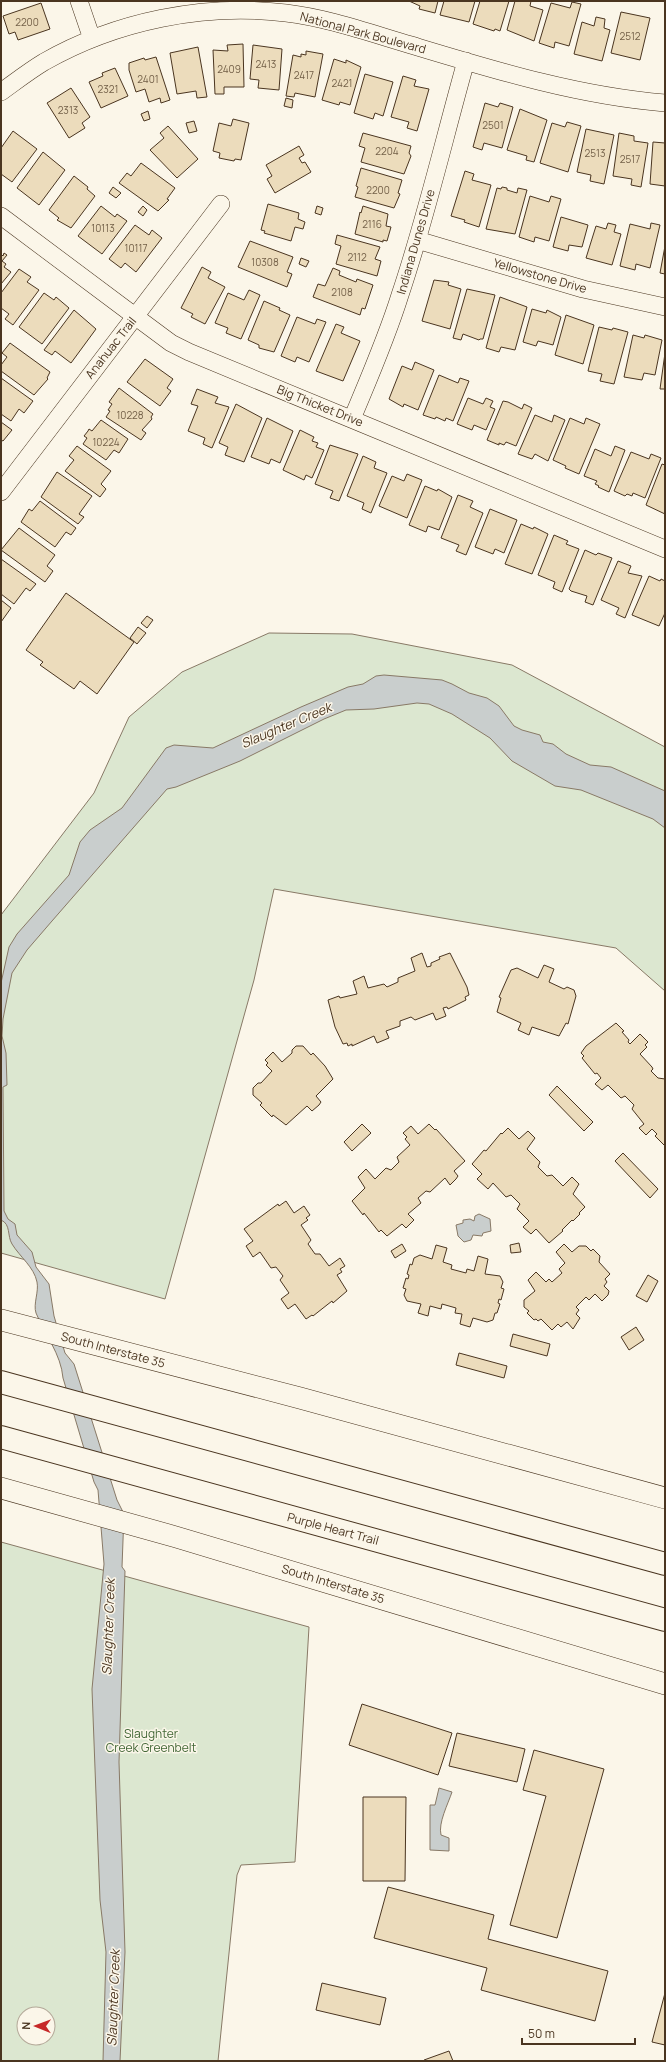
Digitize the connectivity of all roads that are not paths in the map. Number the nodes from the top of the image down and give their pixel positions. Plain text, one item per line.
1 (79, 1) edge
2 (92, 39) junction
3 (466, 62) junction
4 (1, 92) edge
5 (665, 103) edge
6 (221, 204) dead end
7 (1, 216) edge
8 (417, 240) junction
9 (665, 307) edge
10 (136, 317) junction
11 (352, 419) junction
12 (1, 492) edge
13 (665, 549) edge
14 (1, 1320) edge
15 (1, 1382) edge
16 (1, 1437) edge
17 (1, 1488) edge
18 (665, 1498) edge
19 (665, 1564) edge
20 (665, 1620) edge
21 (665, 1684) edge

1 - 2 street
2 - 3 street, National Park Boulevard
2 - 4 street, National Park Boulevard
3 - 5 street, National Park Boulevard
3 - 8 street, Indiana Dunes Drive
6 - 10 street, Anahuac Trail
7 - 10 street, Big Thicket Drive
8 - 9 street, Yellowstone Drive
8 - 11 street, Indiana Dunes Drive
10 - 11 street, Big Thicket Drive
10 - 12 street, Anahuac Trail
11 - 13 street, Big Thicket Drive
14 - 18 main road, South Interstate 35
15 - 19 highway
16 - 20 highway, Purple Heart Trail
17 - 21 main road, South Interstate 35

